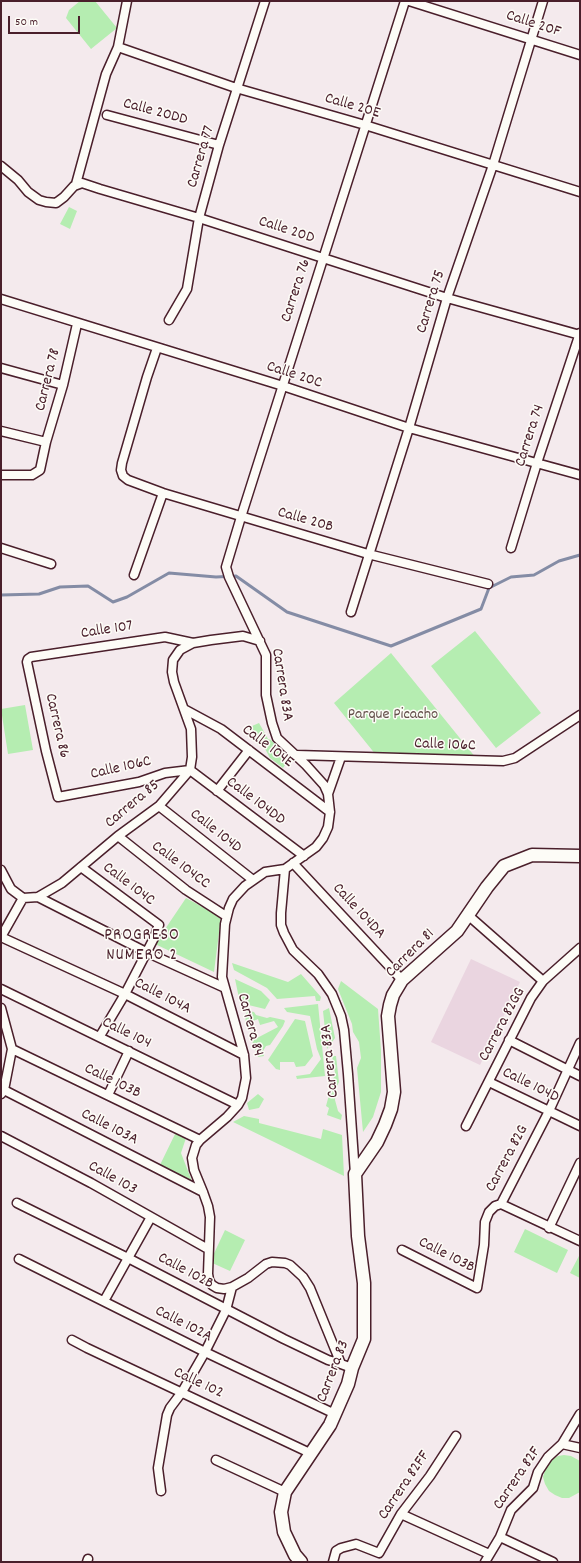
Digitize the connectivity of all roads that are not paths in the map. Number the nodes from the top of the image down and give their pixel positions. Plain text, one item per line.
1 (127, 1) edge
2 (265, 1) edge
3 (405, 1) edge
4 (408, 1) edge
5 (543, 1) edge
6 (530, 39) junction
7 (118, 46) junction
8 (580, 55) edge
9 (236, 88) junction
10 (107, 115) dead end
11 (365, 125) junction
12 (219, 145) junction
13 (493, 165) junction
14 (1, 166) edge
15 (76, 184) junction
16 (580, 192) edge
17 (199, 218) junction
18 (323, 258) junction
19 (447, 298) junction
20 (1, 299) edge
21 (169, 320) dead end
22 (77, 324) junction
23 (580, 334) edge
24 (157, 348) junction
25 (1, 368) edge
26 (63, 385) junction
27 (283, 386) junction
28 (409, 428) junction
29 (1, 431) edge
30 (46, 442) junction
31 (537, 464) junction
32 (1, 475) edge
33 (580, 475) edge
34 (163, 493) junction
35 (241, 517) junction
36 (1, 548) edge
37 (511, 548) dead end
38 (368, 554) junction
39 (51, 564) dead end
40 (226, 568) joint
41 (134, 575) dead end
42 (488, 584) dead end
43 (350, 612) dead end
44 (260, 641) junction
45 (193, 643) junction
46 (27, 662) joint
47 (184, 709) junction
48 (580, 715) edge
49 (249, 750) junction
50 (296, 755) junction
51 (341, 757) junction
52 (190, 770) junction
53 (217, 791) junction
54 (328, 794) junction
55 (58, 797) joint
56 (159, 806) junction
57 (330, 812) junction
58 (118, 836) junction
59 (304, 856) junction
60 (580, 856) edge
61 (292, 863) junction
62 (81, 867) junction
63 (285, 869) junction
64 (1, 870) edge
65 (253, 880) junction
66 (23, 898) junction
67 (38, 898) junction
68 (226, 916) junction
69 (469, 916) junction
70 (1, 937) edge
71 (580, 948) edge
72 (146, 952) junction
73 (402, 980) junction
74 (543, 981) junction
75 (224, 987) junction
76 (1, 989) edge
77 (125, 994) junction
78 (1, 1008) edge
79 (100, 1036) junction
80 (509, 1040) junction
81 (580, 1043) edge
82 (12, 1049) junction
83 (129, 1051) junction
84 (244, 1055) junction
85 (567, 1070) junction
86 (580, 1076) edge
87 (489, 1082) junction
88 (2, 1091) edge
89 (108, 1095) junction
90 (238, 1105) junction
91 (549, 1111) junction
92 (466, 1126) dead end
93 (580, 1126) edge
94 (1, 1136) edge
95 (200, 1140) junction
96 (580, 1163) edge
97 (355, 1174) junction
98 (204, 1192) junction
99 (17, 1203) dead end
100 (501, 1204) junction
101 (151, 1217) junction
102 (549, 1228) junction
103 (580, 1241) edge
104 (208, 1250) junction
105 (402, 1250) dead end
106 (128, 1258) junction
107 (19, 1259) dead end
108 (232, 1287) junction
109 (477, 1288) joint
110 (104, 1301) junction
111 (226, 1310) junction
112 (72, 1340) dead end
113 (205, 1352) junction
114 (347, 1366) junction
115 (182, 1392) junction
116 (335, 1414) junction
117 (580, 1414) edge
118 (456, 1436) dead end
119 (562, 1444) junction
120 (580, 1448) edge
121 (312, 1454) junction
122 (216, 1460) dead end
123 (161, 1491) dead end
124 (285, 1492) junction
125 (401, 1514) junction
126 (500, 1537) junction
127 (489, 1554) junction
128 (296, 1560) edge
129 (332, 1562) edge
130 (485, 1562) edge
131 (553, 1562) edge

1 - 7 street
2 - 9 street, Carrera 77
3 - 11 street, Carrera 76
4 - 6 street, Calle 20F
5 - 6 street, Carrera 75
6 - 8 street, Calle 20F
6 - 13 street, Carrera 75
7 - 9 street, Calle 20E
7 - 15 street
9 - 11 street, Calle 20E
9 - 12 street, Carrera 77
10 - 12 street, Calle 20DD
11 - 13 street, Calle 20E
11 - 18 street, Carrera 76
12 - 17 street, Carrera 77
13 - 16 street, Calle 20E
13 - 19 street, Carrera 75
14 - 15 street
15 - 17 street, Calle 20D
17 - 18 street, Calle 20D
17 - 21 street, Carrera 77
18 - 19 street, Calle 20D
18 - 27 street, Carrera 76
19 - 23 street, Calle 20D
19 - 28 street, Carrera 75
20 - 22 street, Calle 20C
22 - 24 street, Calle 20C
22 - 26 street, Carrera 78
23 - 31 street, Carrera 74
24 - 27 street, Calle 20C
24 - 34 street, Calle 20B
25 - 26 street
26 - 30 street, Carrera 78
27 - 28 street, Calle 20C
27 - 35 street, Carrera 76
28 - 31 street, Calle 20C
28 - 38 street, Carrera 75
29 - 30 street
30 - 32 street, Carrera 78
31 - 33 street, Calle 20C
31 - 37 street, Carrera 74
34 - 35 street, Calle 20B
34 - 41 street
35 - 38 street, Calle 20B
35 - 40 street, Carrera 76
36 - 39 street
38 - 42 street, Calle 20B
38 - 43 street, Carrera 75
40 - 44 street, Carrera 83A
44 - 45 street, Calle 107
44 - 50 street, Carrera 83A
45 - 46 street, Calle 107
45 - 47 street, Calle 107
46 - 55 street, Carrera 86
47 - 49 street, Calle 104E
47 - 52 street
48 - 51 street, Calle 106C
49 - 53 street
49 - 57 street, Calle 104E
50 - 51 street, Calle 106C
50 - 54 street, Carrera 83A
51 - 54 street
52 - 53 street, Calle 104DD
52 - 55 street, Calle 106C
52 - 56 street, Carrera 85
53 - 59 street, Calle 104DD
54 - 57 street, Carrera 83A
56 - 58 street, Carrera 85
56 - 65 street, Calle 104D
57 - 59 street, Carrera 83A
58 - 62 street, Carrera 85
58 - 68 street, Calle 104CC
59 - 61 street, Carrera 83A
60 - 69 street, Carrera 81
61 - 63 street, Carrera 83A
61 - 73 street, Calle 104DA
62 - 67 street, Carrera 85
62 - 72 street, Calle 104C
63 - 65 street
63 - 97 street, Carrera 83A
64 - 66 street
65 - 68 street, Carrera 84
66 - 67 street
66 - 70 street
67 - 72 street
68 - 75 street, Carrera 84
69 - 73 street, Carrera 81
69 - 74 street
70 - 77 street, Calle 104A
71 - 74 street, Carrera 82GG
72 - 75 street
72 - 77 street
73 - 97 street, Carrera 81
74 - 80 street, Carrera 82GG
75 - 84 street, Carrera 84
76 - 79 street, Calle 104
77 - 79 street
77 - 84 street, Calle 104A
78 - 82 street
79 - 83 street, Calle 104
80 - 85 street, Calle 104D
80 - 87 street, Carrera 82GG
81 - 85 street, Carrera 82G
82 - 88 street
82 - 89 street, Calle 103B
83 - 89 street
83 - 90 street, Calle 104
84 - 90 street, Carrera 84
85 - 86 street, Calle 104D
85 - 91 street, Carrera 82G
87 - 91 street, Calle 104D
87 - 92 street, Carrera 82GG
88 - 98 street, Calle 103A
89 - 95 street, Calle 103B
90 - 95 street, Carrera 84
91 - 93 street, Calle 104D
91 - 100 street, Carrera 82G
94 - 101 street, Calle 103
95 - 98 street, Carrera 84
96 - 102 street
97 - 114 street, Carrera 83
98 - 104 street, Carrera 84
99 - 106 street, Calle 102B
100 - 102 street
100 - 109 street, Carrera 82G
101 - 104 street, Calle 103
101 - 106 street
102 - 103 street
104 - 108 street, Carrera 84
105 - 109 street, Calle 103B
106 - 110 street
106 - 111 street, Calle 102B
107 - 110 street, Calle 102A
108 - 111 street
108 - 114 street
110 - 113 street, Calle 102A
111 - 113 street
111 - 114 street, Calle 102B
112 - 115 street, Calle 102
113 - 115 street
113 - 116 street, Calle 102A
114 - 116 street, Carrera 83
115 - 121 street, Calle 102
115 - 123 street
116 - 121 street, Carrera 83
117 - 119 street, Carrera 82F
118 - 125 street, Carrera 82FF
119 - 120 street
119 - 126 street, Carrera 82F
121 - 124 street, Carrera 83
122 - 124 street
124 - 128 street, Carrera 83
125 - 127 street
125 - 129 street, Carrera 82FF
126 - 127 street, Carrera 82F
126 - 131 street
127 - 130 street, Carrera 82F

